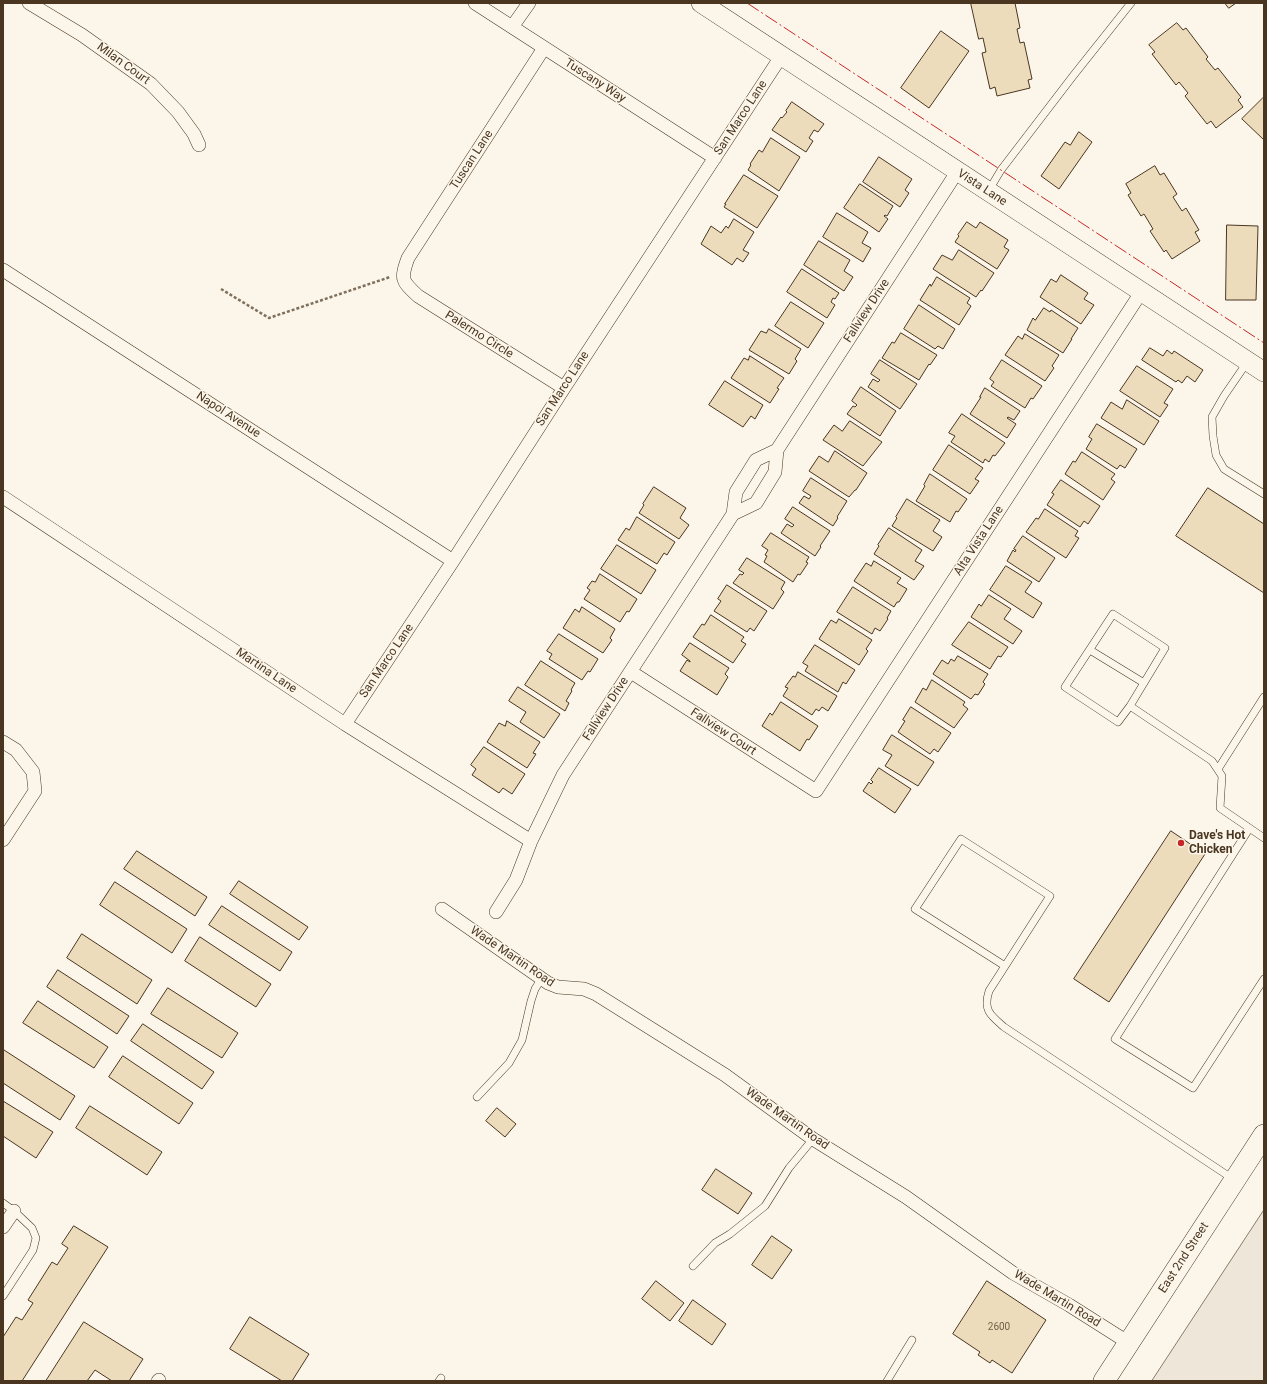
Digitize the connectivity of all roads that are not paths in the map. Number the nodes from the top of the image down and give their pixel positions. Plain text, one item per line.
1 (29, 3) edge
2 (475, 3) edge
3 (529, 3) edge
4 (701, 3) edge
5 (1131, 3) edge
6 (512, 27) junction
7 (544, 48) junction
8 (782, 56) junction
9 (199, 145) dead end
10 (715, 158) junction
11 (957, 172) junction
12 (988, 192) junction
13 (3, 270) edge
14 (402, 273) joint
15 (1142, 291) junction
16 (1248, 361) junction
17 (1264, 372) edge
18 (564, 388) junction
19 (777, 450) junction
20 (1264, 494) edge
21 (3, 497) edge
22 (733, 514) junction
23 (453, 561) junction
24 (1090, 650) junction
25 (631, 672) junction
26 (1144, 683) junction
27 (1264, 697) edge
28 (1130, 706) junction
29 (345, 724) junction
30 (3, 742) edge
31 (1218, 769) junction
32 (816, 791) joint
33 (1249, 829) junction
34 (1264, 838) edge
35 (3, 840) edge
36 (531, 841) junction
37 (442, 910) dead end
38 (496, 912) dead end
39 (1005, 966) junction
40 (542, 978) junction
41 (1264, 978) edge
42 (477, 1097) dead end
43 (1264, 1135) edge
44 (813, 1139) junction
45 (1235, 1180) junction
46 (8, 1207) edge
47 (3, 1228) edge
48 (693, 1266) dead end
49 (3, 1296) edge
50 (912, 1340) dead end
51 (1129, 1343) junction
52 (887, 1381) edge
53 (1104, 1381) edge

1 - 9 street, Milan Court
2 - 6 street, Tuscany Way
3 - 6 street
4 - 8 street, Vista Lane
5 - 12 lane
6 - 7 street, Tuscany Way
7 - 10 street, Tuscany Way
7 - 14 street, Tuscan Lane
8 - 10 street, San Marco Lane
8 - 11 street, Vista Lane
10 - 18 street, San Marco Lane
11 - 12 street, Vista Lane
11 - 19 street, Fallview Drive
12 - 15 street, Vista Lane
13 - 23 street, Napol Avenue
14 - 18 street, Palermo Circle
15 - 16 street, Vista Lane
15 - 32 street, Alta Vista Lane
16 - 17 street, Vista Lane
16 - 20 lane
18 - 23 street, San Marco Lane
19 - 22 street, Fallview Drive
19 - 22 street, Fallview Drive
21 - 29 street, Martina Lane
22 - 25 street, Fallview Drive
23 - 29 street, San Marco Lane
24 - 26 lane
24 - 26 lane
24 - 28 lane
25 - 32 street, Fallview Court
25 - 36 street, Fallview Drive
26 - 28 lane
27 - 31 lane
28 - 31 lane
29 - 36 street, Martina Lane
30 - 35 street
31 - 33 lane
33 - 34 lane
33 - 41 lane
36 - 38 street, Fallview Drive
37 - 40 street, Wade Martin Road
39 - 39 lane
39 - 45 lane
40 - 42 lane
40 - 44 street, Wade Martin Road
43 - 45 main road, East 2nd Street
44 - 48 lane
44 - 51 street, Wade Martin Road
45 - 51 main road, East 2nd Street
46 - 47 street
46 - 49 lane
50 - 52 lane
51 - 53 main road, East 2nd Street

